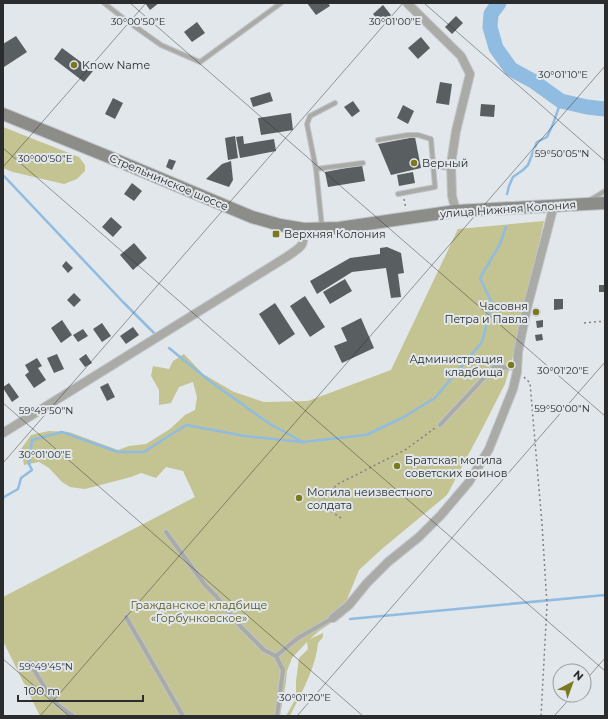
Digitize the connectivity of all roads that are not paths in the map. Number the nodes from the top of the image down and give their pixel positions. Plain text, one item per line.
1 (104, 3) edge
2 (281, 3) edge
3 (407, 3) edge
4 (335, 103) dead end
5 (3, 114) edge
6 (378, 140) dead end
7 (363, 163) dead end
8 (433, 166) junction
9 (451, 168) junction
10 (316, 169) junction
11 (605, 191) edge
12 (400, 194) road end
13 (605, 203) edge
14 (584, 204) junction
15 (554, 206) junction
16 (456, 211) junction
17 (340, 228) joint
18 (304, 229) junction
19 (323, 229) junction
20 (517, 368) junction
21 (440, 425) road end
22 (3, 433) edge
23 (166, 532) dead end
24 (126, 617) dead end
25 (332, 618) joint
26 (276, 656) junction
27 (30, 662) dead end
28 (73, 716) edge
29 (183, 716) edge
30 (277, 716) edge

1 - 2 lane
3 - 9 street
4 - 10 lane
5 - 18 main road, Стрельнинское шоссе
6 - 8 lane
7 - 10 lane
8 - 9 lane
8 - 12 lane
9 - 16 street
10 - 19 lane
11 - 14 lane
13 - 14 main road, улица Нижняя Колония
14 - 15 main road, улица Нижняя Колония
15 - 16 main road, улица Нижняя Колония
15 - 20 street
16 - 17 main road, улица Нижняя Колония
17 - 19 main road, Стрельнинское шоссе
18 - 19 main road, Стрельнинское шоссе
18 - 22 street
20 - 21 lane
20 - 25 street
23 - 26 lane
24 - 29 lane
25 - 26 lane
26 - 30 lane
27 - 28 lane

